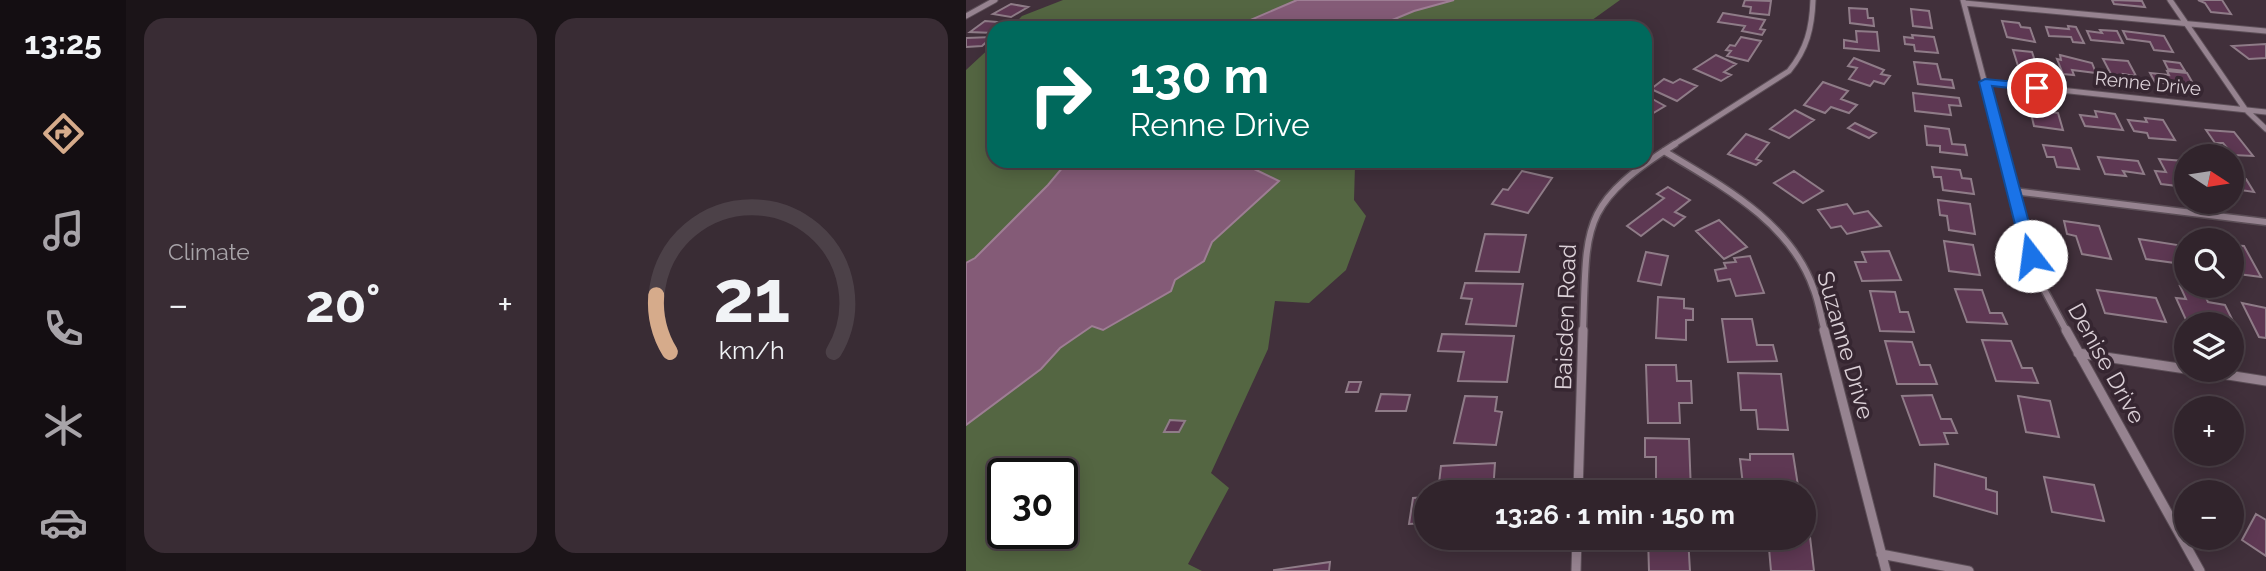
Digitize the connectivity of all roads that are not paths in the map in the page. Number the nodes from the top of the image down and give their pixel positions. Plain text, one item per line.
1 (995, 0) edge
2 (1814, 0) edge
3 (2170, 0) edge
4 (1964, 2) edge
5 (966, 16) edge
6 (2187, 23) junction
7 (2266, 31) edge
8 (1985, 82) junction
9 (2245, 109) junction
10 (2266, 112) edge
11 (2266, 129) edge
12 (1664, 151) junction
13 (1652, 159) edge
14 (1639, 168) edge
15 (2013, 191) junction
16 (2266, 222) edge
17 (2078, 352) junction
18 (2174, 367) edge
19 (2244, 378) edge
20 (2266, 381) edge
21 (1578, 480) edge
22 (1577, 550) edge
23 (1881, 554) junction
24 (1576, 571) edge
25 (1886, 571) edge
26 (1969, 571) edge
27 (2200, 571) edge

1 - 5 street
2 - 12 street, Baisden Road
3 - 6 street
4 - 6 street
4 - 8 street, Denise Drive
6 - 7 street
6 - 9 street
8 - 9 street, Renne Drive
8 - 15 street, Denise Drive
9 - 10 street, Renne Drive
9 - 11 street
12 - 13 street, Baisden Road
12 - 23 street, Suzanne Drive
14 - 21 street, Baisden Road
15 - 16 street
15 - 17 street, Denise Drive
17 - 18 street
17 - 27 street, Denise Drive
19 - 20 street
22 - 24 street
23 - 25 street, Suzanne Drive
23 - 26 street

